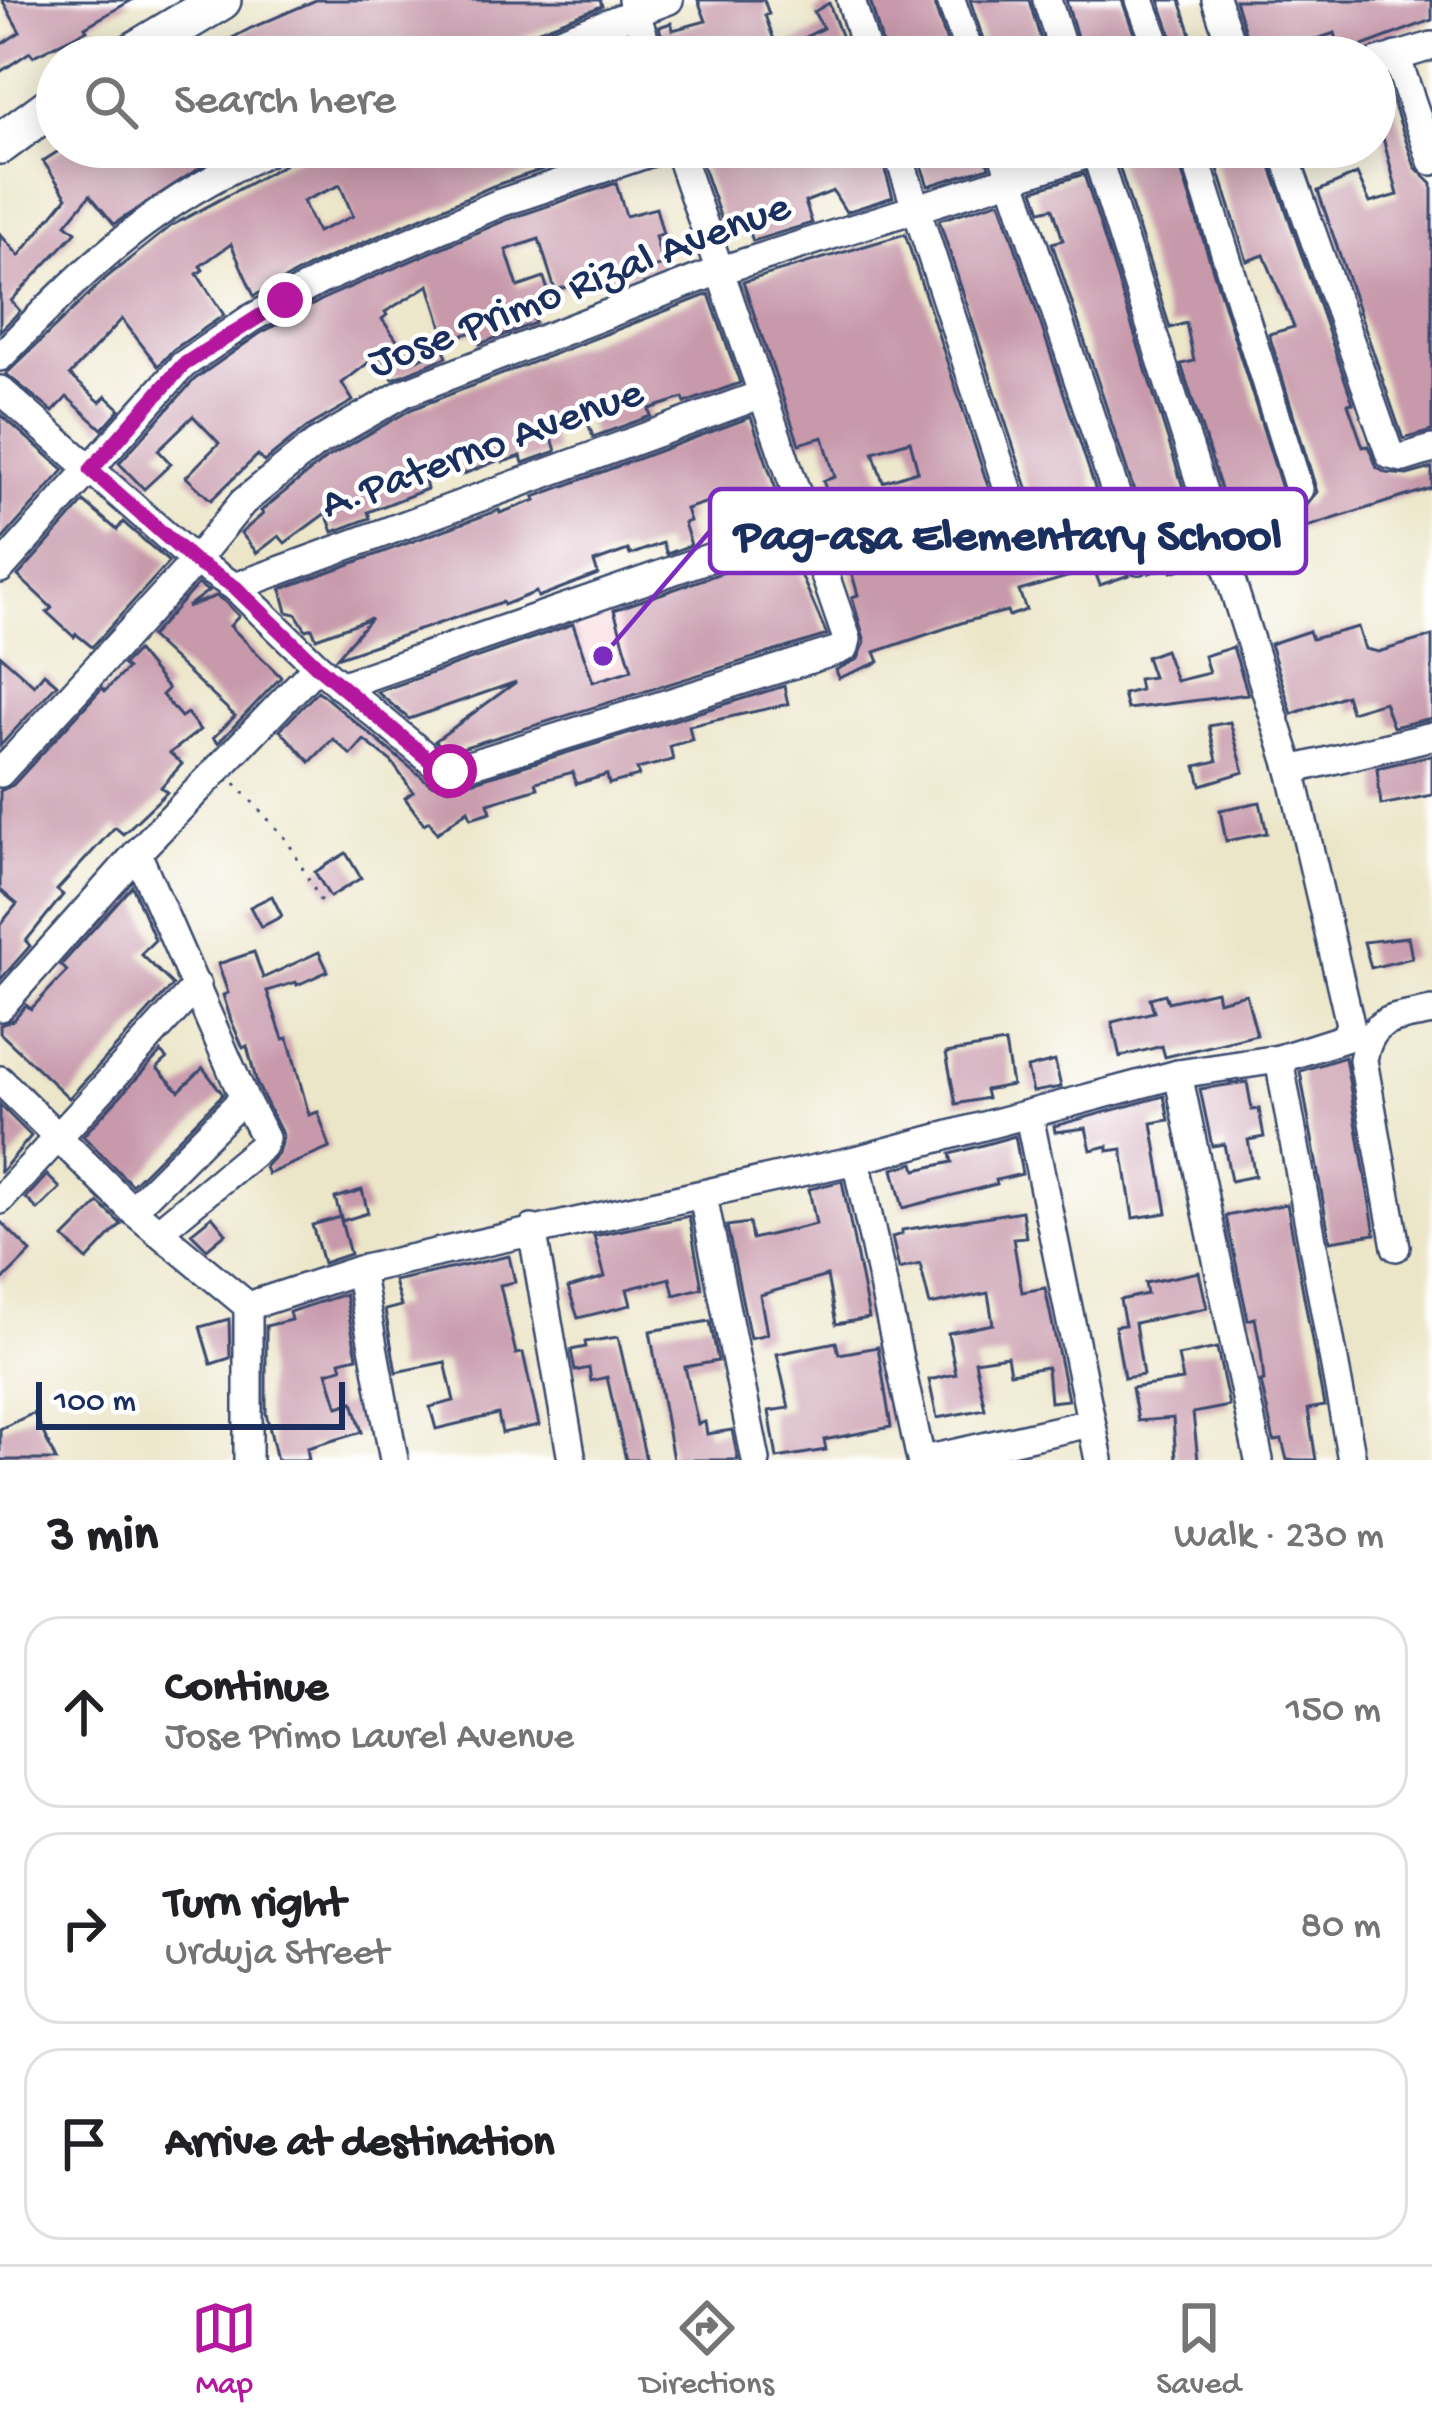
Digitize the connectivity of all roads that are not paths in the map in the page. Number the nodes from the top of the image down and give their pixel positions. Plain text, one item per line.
1 (220, 0) edge
2 (668, 0) edge
3 (850, 0) edge
4 (951, 0) edge
5 (1047, 0) edge
6 (1140, 0) edge
7 (1216, 0) edge
8 (634, 6) edge
9 (161, 36) edge
10 (565, 36) edge
11 (643, 36) edge
12 (861, 36) edge
13 (963, 36) edge
14 (1058, 36) edge
15 (1153, 36) edge
16 (1228, 36) edge
17 (1432, 46) edge
18 (1396, 57) edge
19 (1396, 82) edge
20 (36, 117) edge
21 (0, 144) edge
22 (1432, 161) edge
23 (234, 168) edge
24 (604, 168) edge
25 (685, 168) edge
26 (903, 168) edge
27 (1008, 168) edge
28 (1042, 168) edge
29 (1106, 168) edge
30 (1199, 168) edge
31 (1289, 168) edge
32 (1011, 178) junction
33 (916, 208) junction
34 (721, 270) junction
35 (0, 357) edge
36 (0, 390) edge
37 (760, 394) junction
38 (1432, 449) edge
39 (91, 470) junction
40 (1299, 489) dead end
41 (807, 524) junction
42 (1029, 553) dead end
43 (1138, 560) dead end
44 (194, 561) junction
45 (0, 569) edge
46 (235, 587) junction
47 (317, 666) junction
48 (340, 686) junction
49 (1432, 736) edge
50 (1291, 770) junction
51 (0, 773) edge
52 (137, 854) junction
53 (197, 986) junction
54 (0, 1007) edge
55 (1432, 1011) edge
56 (1280, 1059) junction
57 (1178, 1074) junction
58 (0, 1080) edge
59 (244, 1098) junction
60 (1029, 1116) junction
61 (57, 1137) junction
62 (856, 1160) junction
63 (703, 1196) junction
64 (0, 1200) edge
65 (132, 1210) junction
66 (532, 1229) junction
67 (158, 1232) junction
68 (1396, 1247) dead end
69 (358, 1270) junction
70 (248, 1306) junction
71 (1090, 1423) junction
72 (248, 1460) edge
73 (394, 1460) edge
74 (572, 1460) edge
75 (756, 1460) edge
76 (923, 1460) edge
77 (1099, 1460) edge
78 (1259, 1460) edge
79 (1352, 1460) edge

1 - 9 highway
2 - 8 street
3 - 12 street
4 - 13 street
5 - 14 street
6 - 15 street
7 - 16 street
8 - 10 street
8 - 11 street
17 - 18 street
19 - 22 street
20 - 21 highway
23 - 35 street
24 - 39 street
25 - 34 street
26 - 33 street
27 - 32 street
28 - 32 street, Jose Primo Rizal Avenue
29 - 50 street
30 - 40 street
31 - 38 street
32 - 33 street, Jose Primo Rizal Avenue
32 - 43 street
33 - 34 street, Jose Primo Rizal Avenue
33 - 42 street
34 - 37 street
34 - 44 street, Jose Primo Rizal Avenue
36 - 39 street
37 - 41 street
37 - 46 street, A.Paterno Avenue
39 - 44 street
39 - 45 street
41 - 48 street
41 - 48 street
44 - 46 street
44 - 51 street, Jose Primo Rizal Avenue
46 - 47 street
47 - 48 street
47 - 52 street
49 - 50 street
50 - 56 street
52 - 53 street
52 - 54 street
53 - 59 street
53 - 61 street
55 - 68 street
56 - 57 street
56 - 79 street
57 - 60 street
57 - 78 street
58 - 61 street
59 - 65 street
59 - 67 street
60 - 62 street
60 - 71 street
61 - 64 street
61 - 65 street
62 - 63 street
62 - 76 street
63 - 66 street
63 - 75 street
65 - 67 street
66 - 69 street
66 - 74 street
67 - 70 street
69 - 70 street
69 - 73 street
70 - 72 street
71 - 76 street
71 - 77 street

